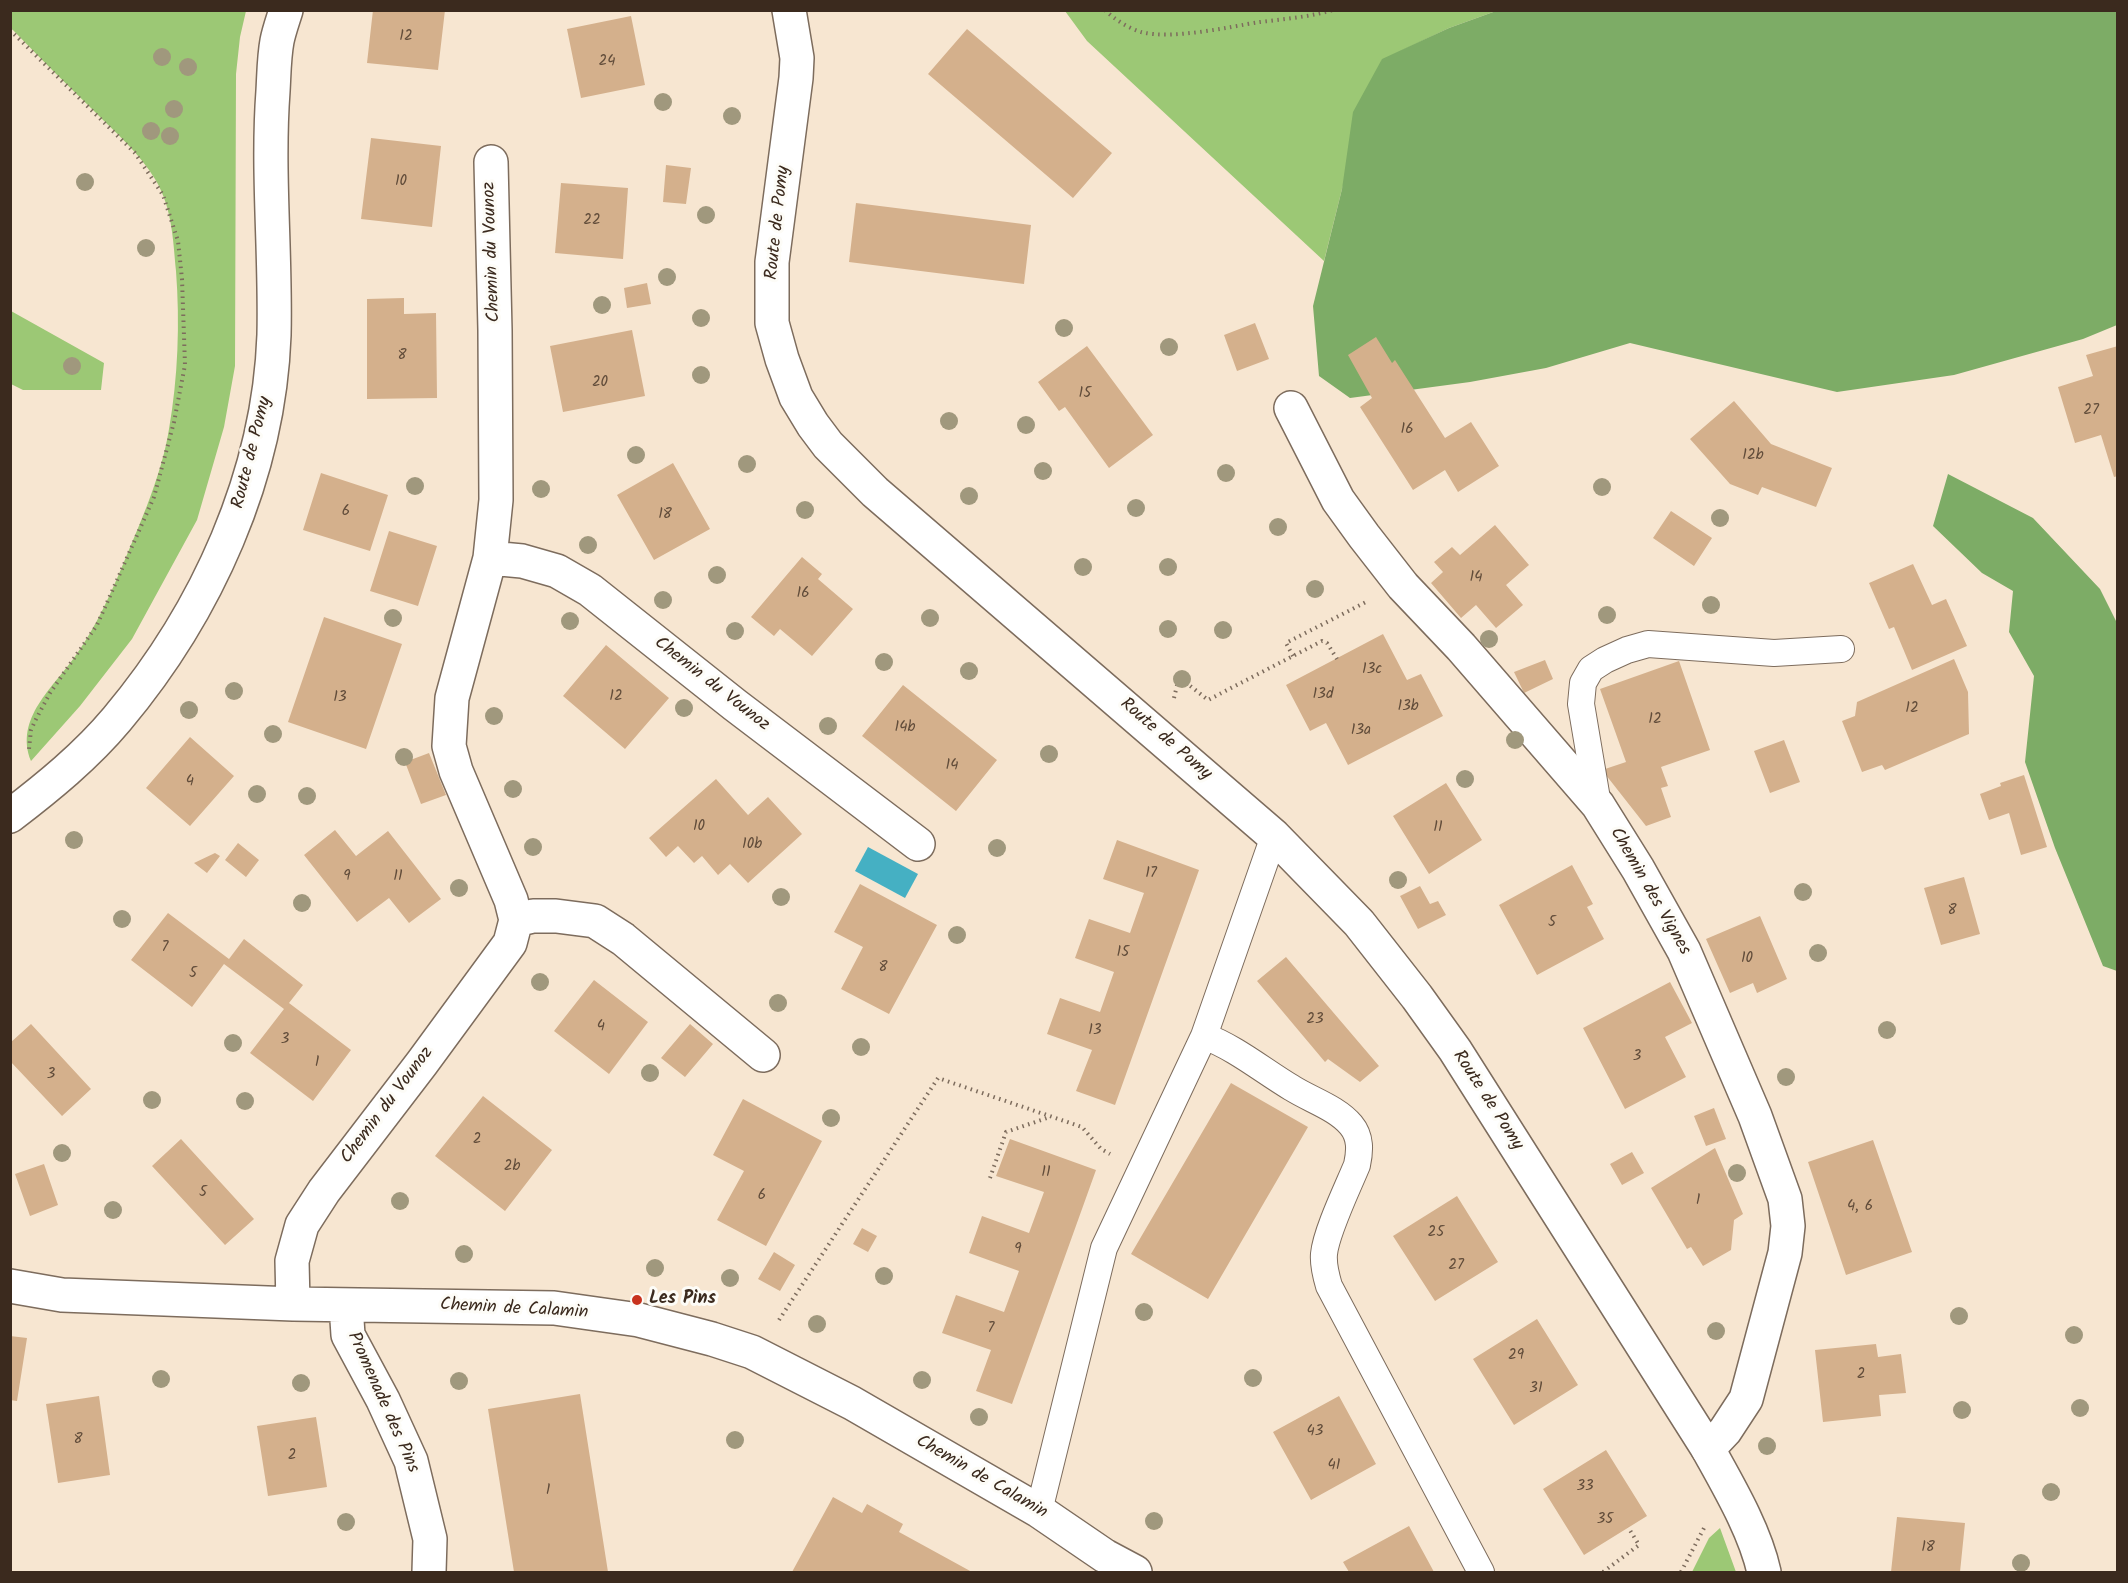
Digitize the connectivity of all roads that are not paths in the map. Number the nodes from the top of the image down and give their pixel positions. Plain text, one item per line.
1 (286, 10) edge
2 (791, 11) edge
3 (491, 162) dead end
4 (1292, 408) dead end
5 (490, 558) junction
6 (1841, 649) dead end
7 (1598, 805) junction
8 (10, 816) edge
9 (1274, 836) junction
10 (918, 844) dead end
11 (516, 920) junction
12 (1203, 1036) junction
13 (763, 1056) dead end
14 (10, 1286) edge
15 (293, 1304) junction
16 (346, 1305) junction
17 (1708, 1449) junction
18 (1039, 1511) junction
19 (1102, 1564) edge
20 (429, 1572) edge
21 (1134, 1572) edge
22 (1481, 1572) edge
23 (1764, 1572) edge

1 - 8 street, Route de Pomy
2 - 9 street, Route de Pomy
3 - 5 street, Chemin du Vounoz
4 - 7 street, Chemin des Vignes
5 - 10 street, Chemin du Vounoz
5 - 11 street, Chemin du Vounoz
6 - 7 lane
7 - 17 street, Chemin des Vignes
9 - 12 lane
9 - 17 street, Route de Pomy
11 - 13 street
11 - 15 street, Chemin du Vounoz
12 - 18 lane
12 - 22 lane
14 - 15 street, Chemin de Calamin
15 - 16 street, Chemin de Calamin
16 - 18 street, Chemin de Calamin
16 - 20 street, Promenade des Pins
17 - 23 street, Route de Pomy
18 - 19 street, Chemin de Calamin
19 - 21 street, Chemin de Calamin

